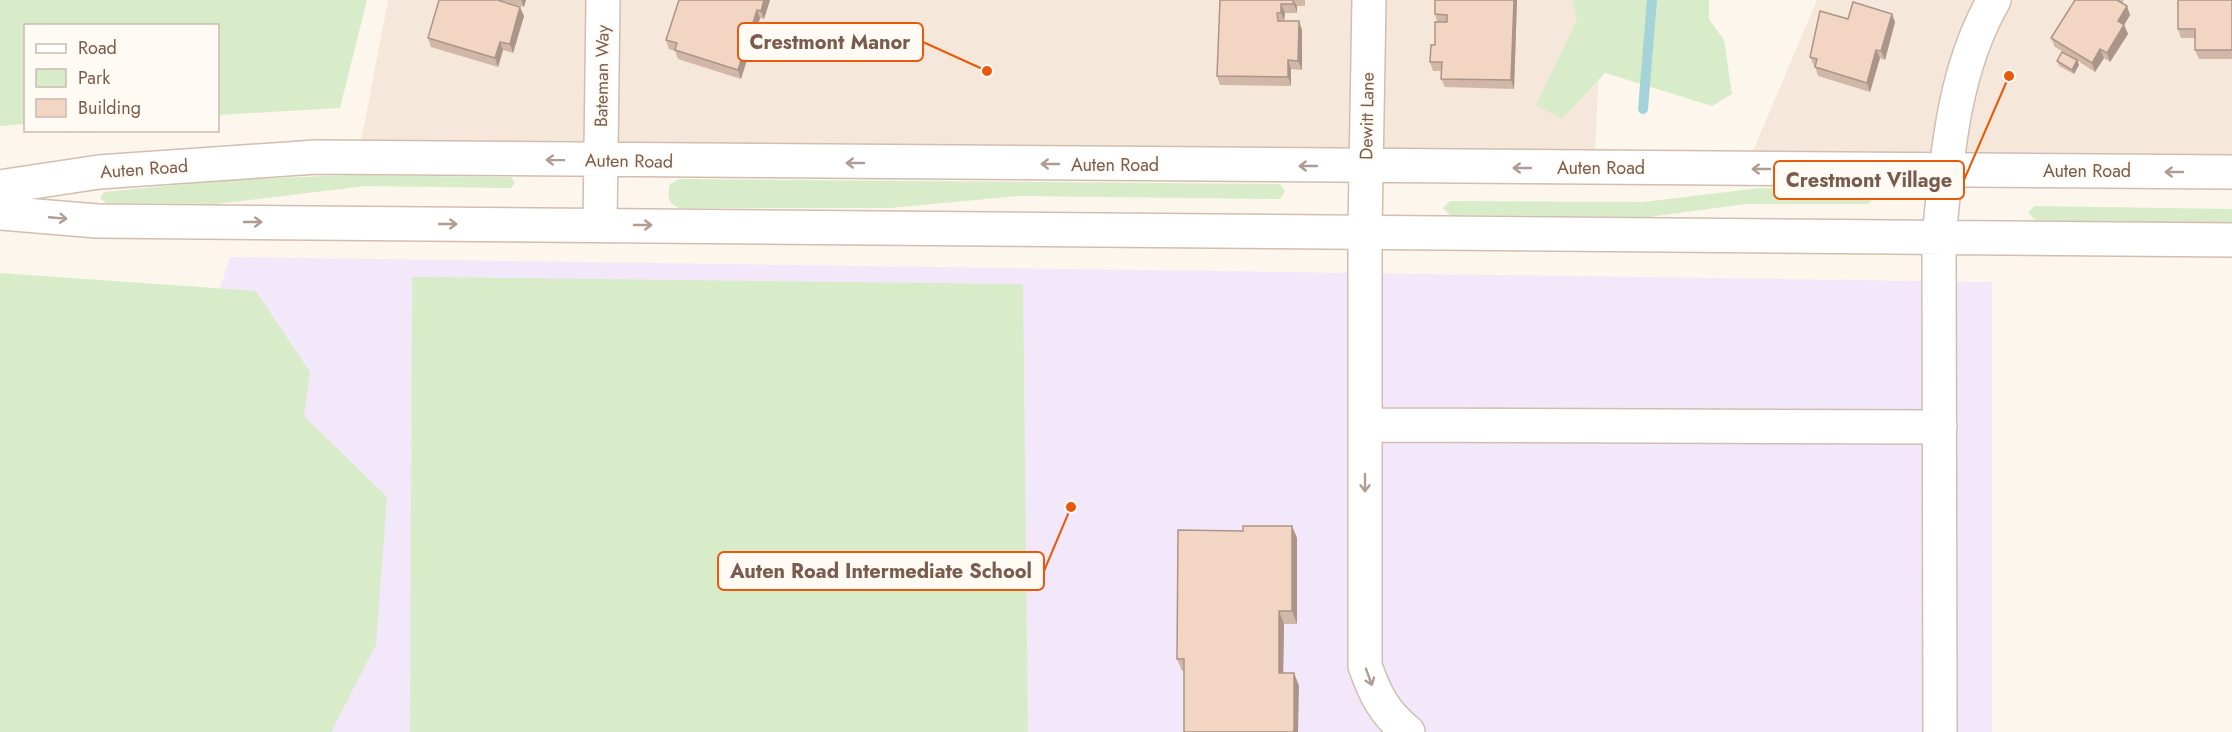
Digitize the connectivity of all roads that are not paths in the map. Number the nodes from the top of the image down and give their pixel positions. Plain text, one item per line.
1 (603, 0) edge
2 (1370, 0) edge
3 (1994, 0) edge
4 (601, 160) junction
5 (1366, 167) junction
6 (1945, 170) junction
7 (2232, 172) edge
8 (0, 187) edge
9 (0, 213) edge
10 (600, 225) junction
11 (1365, 231) junction
12 (1939, 237) junction
13 (2232, 240) edge
14 (1366, 425) junction
15 (1940, 427) junction
16 (1407, 732) edge
17 (1940, 732) edge

1 - 4 street, Bateman Way
2 - 5 street, Dewitt Lane
3 - 6 street
5 -> 4 street, Auten Road
4 -> 8 street, Auten Road
4 - 10 street, Bateman Way
6 -> 5 street, Auten Road
5 - 11 street, Dewitt Lane
7 -> 6 street, Auten Road
6 - 12 street
9 -> 10 street
10 -> 11 street
11 - 12 street
11 - 14 street, Dewitt Lane
12 - 13 street
12 - 15 street
14 - 15 street
14 -> 16 street, Dewitt Lane
15 - 17 street

